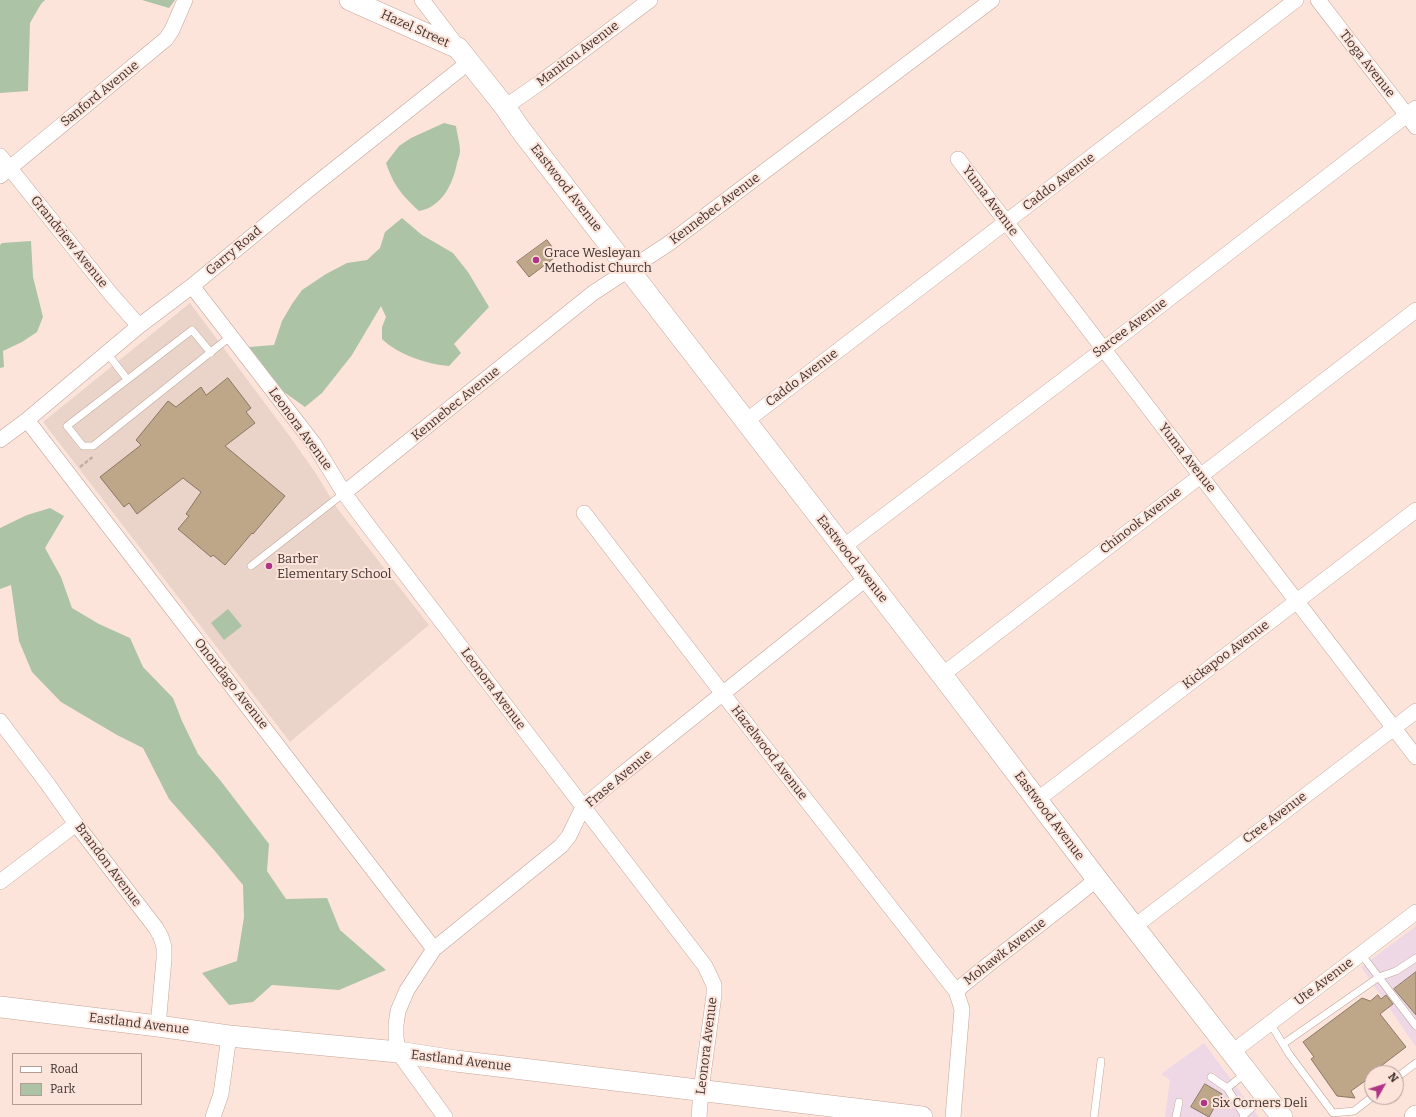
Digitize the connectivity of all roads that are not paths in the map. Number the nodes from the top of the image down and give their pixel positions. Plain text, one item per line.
1 (185, 0) edge
2 (350, 0) edge
3 (422, 0) edge
4 (650, 0) edge
5 (992, 0) edge
6 (1296, 0) edge
7 (1318, 0) edge
8 (463, 55) junction
9 (505, 107) junction
10 (1411, 111) edge
11 (1416, 128) edge
12 (958, 159) dead end
13 (3, 167) edge
14 (1006, 222) junction
15 (630, 269) junction
16 (192, 286) junction
17 (1416, 310) edge
18 (138, 326) junction
19 (231, 336) junction
20 (1104, 349) junction
21 (211, 352) junction
22 (107, 353) junction
23 (127, 379) junction
24 (27, 420) junction
25 (746, 421) junction
26 (0, 440) edge
27 (1200, 475) junction
28 (344, 493) junction
29 (1416, 510) edge
30 (584, 514) dead end
31 (843, 547) junction
32 (251, 566) dead end
33 (867, 578) junction
34 (1297, 601) junction
35 (942, 674) junction
36 (723, 694) junction
37 (1416, 711) edge
38 (0, 721) edge
39 (1394, 729) junction
40 (1416, 758) edge
41 (1037, 800) junction
42 (583, 807) junction
43 (76, 824) junction
44 (1097, 879) junction
45 (0, 882) edge
46 (1416, 912) edge
47 (1135, 926) junction
48 (434, 949) junction
49 (1361, 954) junction
50 (1416, 958) edge
51 (1378, 976) junction
52 (956, 991) junction
53 (0, 1007) edge
54 (1270, 1023) junction
55 (158, 1026) junction
56 (1416, 1026) edge
57 (229, 1036) junction
58 (1283, 1044) junction
59 (398, 1052) junction
60 (1231, 1053) junction
61 (1101, 1061) dead end
62 (1416, 1063) edge
63 (1404, 1072) edge
64 (1247, 1073) junction
65 (1211, 1077) dead end
66 (1227, 1088) junction
67 (701, 1090) junction
68 (1265, 1096) junction
69 (1179, 1102) dead end
70 (1364, 1103) edge
71 (1244, 1116) edge
72 (213, 1117) edge
73 (446, 1117) edge
74 (699, 1117) edge
75 (922, 1117) edge
76 (953, 1117) edge
77 (1094, 1117) edge
78 (1176, 1117) edge
79 (1282, 1117) edge

1 - 13 street, Sanford Avenue
2 - 8 street, Hazel Street
3 - 8 street, Eastwood Avenue
4 - 9 street, Manitou Avenue
5 - 15 street, Kennebec Avenue
6 - 14 street, Caddo Avenue
7 - 10 street, Tioga Avenue
8 - 9 street, Eastwood Avenue
8 - 16 street, Garry Road
9 - 15 street, Eastwood Avenue
10 - 11 street, Tioga Avenue
10 - 20 street, Sarcee Avenue
12 - 14 street, Yuma Avenue
13 - 18 street, Grandview Avenue
14 - 20 street, Yuma Avenue
14 - 25 street, Caddo Avenue
15 - 25 street, Eastwood Avenue
15 - 28 street, Kennebec Avenue
16 - 18 street, Garry Road
16 - 19 street, Leonora Avenue
17 - 27 street, Chinook Avenue
18 - 22 street, Garry Road
19 - 21 lane
19 - 28 street, Leonora Avenue
20 - 27 street, Yuma Avenue
20 - 31 street, Sarcee Avenue
21 - 23 lane
21 - 23 lane
22 - 23 lane
22 - 24 street, Garry Road
24 - 26 street, Garry Road
24 - 48 street, Onondago Avenue
25 - 31 street, Eastwood Avenue
27 - 34 street, Yuma Avenue
27 - 35 street, Chinook Avenue
28 - 32 lane
28 - 42 street, Leonora Avenue
29 - 34 street, Kickapoo Avenue
30 - 36 street, Hazelwood Avenue
31 - 33 street, Eastwood Avenue
33 - 35 street, Eastwood Avenue
33 - 36 street, Frase Avenue
34 - 39 street, Yuma Avenue
34 - 41 street, Kickapoo Avenue
35 - 41 street, Eastwood Avenue
36 - 42 street, Frase Avenue
36 - 52 street, Hazelwood Avenue
37 - 39 street, Cree Avenue
38 - 43 street, Brandon Avenue
39 - 40 street, Yuma Avenue
39 - 47 street, Cree Avenue
41 - 44 street, Eastwood Avenue
42 - 48 street, Frase Avenue
42 - 67 street, Leonora Avenue
43 - 45 street
43 - 55 street, Brandon Avenue
44 - 47 street, Eastwood Avenue
44 - 52 street, Mohawk Avenue
46 - 49 street, Ute Avenue
47 - 60 street, Eastwood Avenue
48 - 59 street, Frase Avenue
49 - 51 lane
49 - 54 street, Ute Avenue
50 - 51 lane
51 - 56 lane
51 - 58 lane
52 - 76 street, Mohawk Avenue
53 - 55 street, Eastland Avenue
54 - 58 lane
54 - 60 street, Ute Avenue
55 - 57 street, Eastland Avenue
57 - 59 street, Eastland Avenue
57 - 72 street
58 - 70 lane
59 - 67 street, Eastland Avenue
59 - 73 street
60 - 64 street, Eastwood Avenue
61 - 77 lane
62 - 63 lane
64 - 66 lane
64 - 68 street, Eastwood Avenue
65 - 66 lane
66 - 71 lane
67 - 74 street, Leonora Avenue
67 - 75 street, Eastland Avenue
68 - 71 lane
68 - 79 street, Eastwood Avenue
69 - 78 lane

